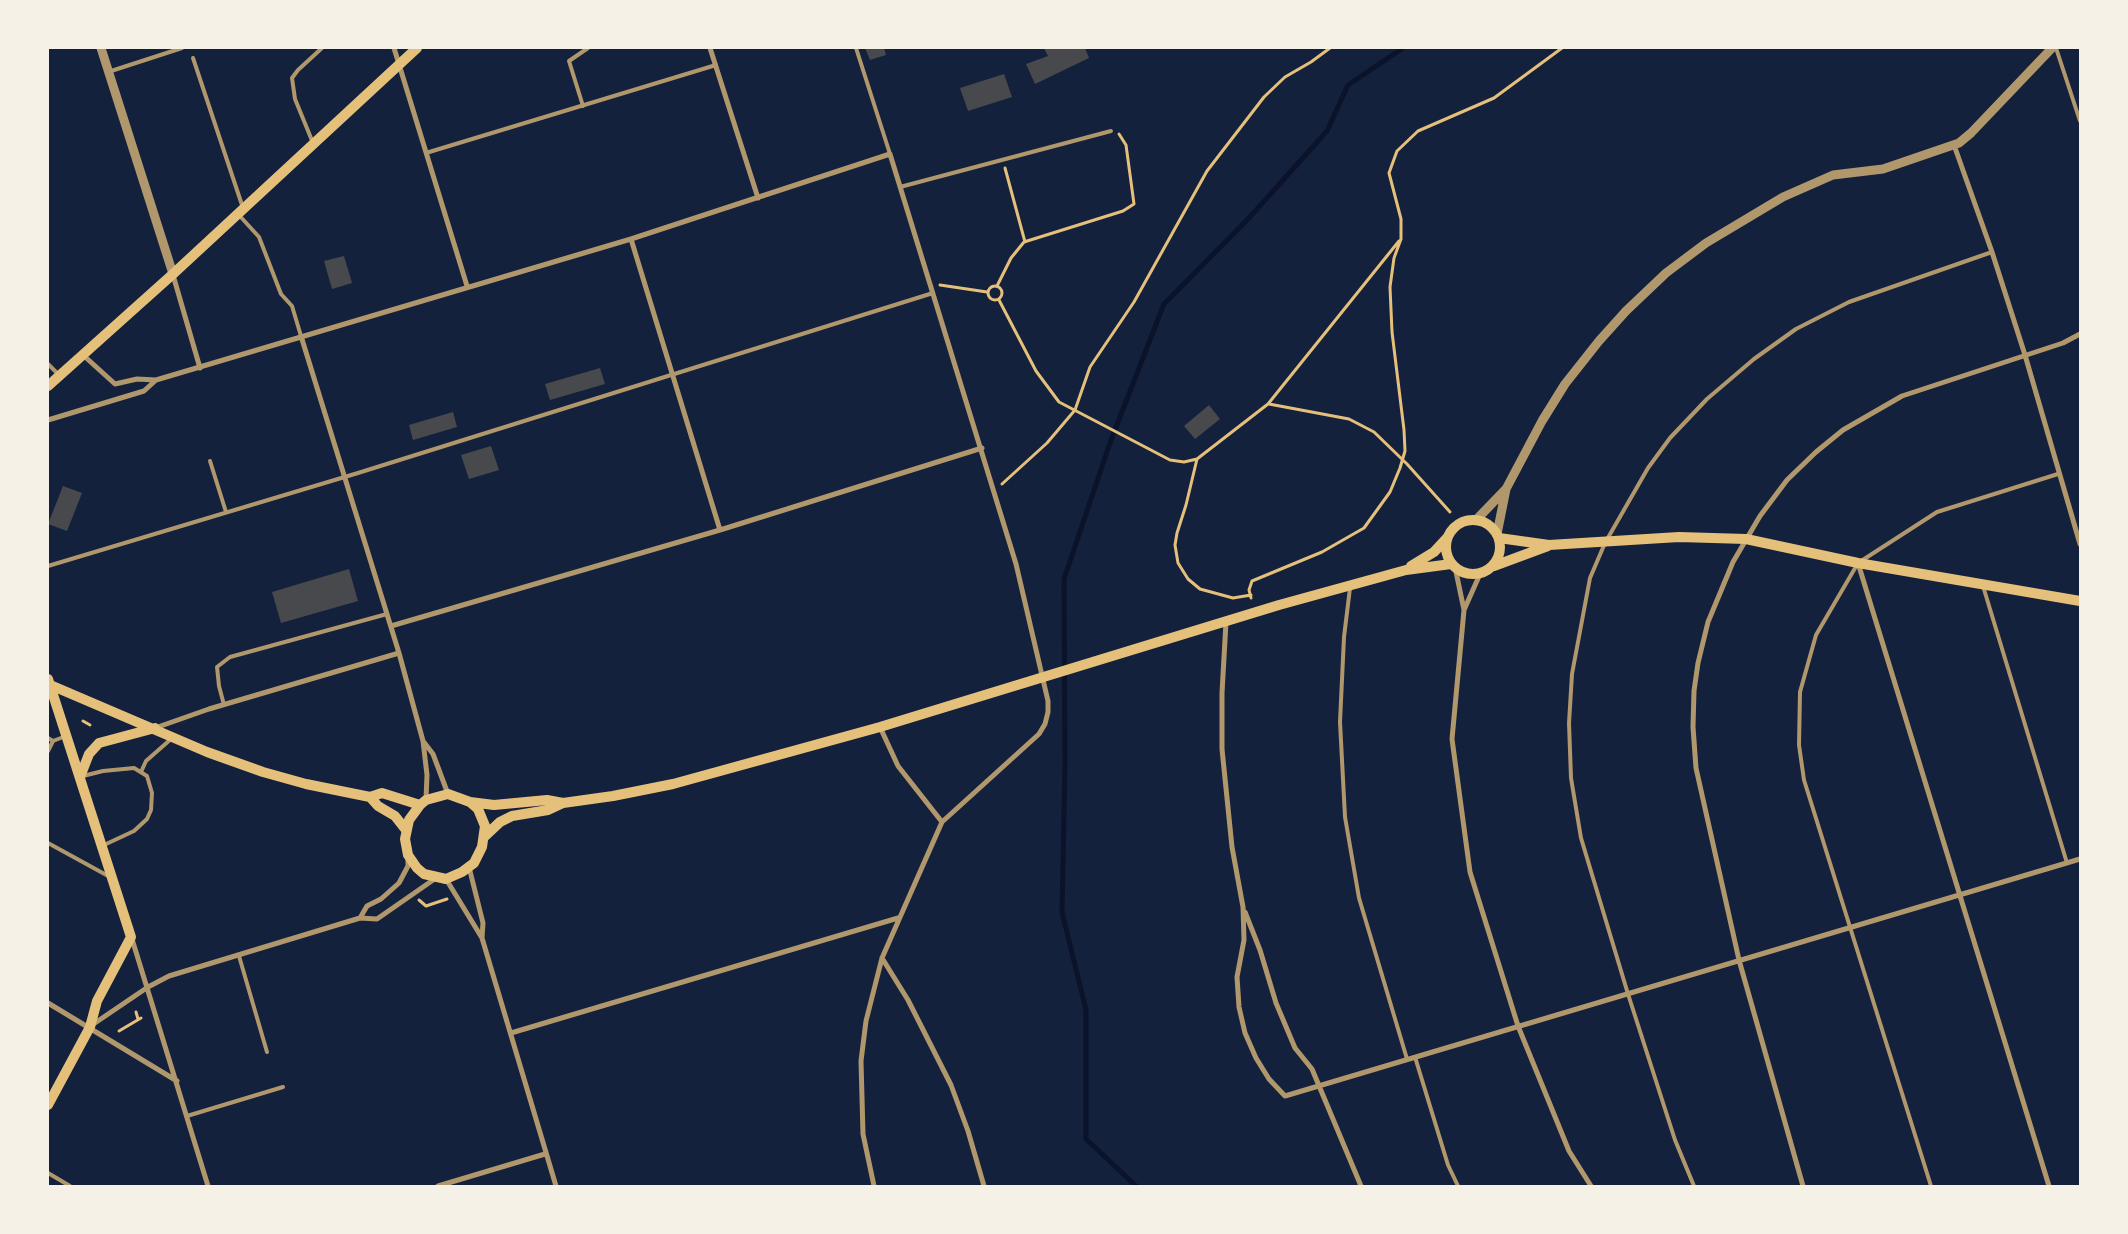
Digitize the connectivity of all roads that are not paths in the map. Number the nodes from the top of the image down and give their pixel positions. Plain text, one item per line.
1 (101, 48) edge
2 (182, 48) edge
3 (322, 48) edge
4 (394, 48) edge
5 (417, 48) edge
6 (588, 48) edge
7 (710, 48) edge
8 (856, 48) edge
9 (2054, 48) edge
10 (193, 58) dead end
11 (400, 64) junction
12 (716, 65) junction
13 (108, 72) junction
14 (583, 106) junction
15 (2080, 122) edge
16 (1111, 131) road end
17 (313, 143) junction
18 (1954, 145) junction
19 (426, 153) junction
20 (890, 154) junction
21 (900, 187) junction
22 (758, 198) junction
23 (240, 211) junction
24 (631, 239) junction
25 (1992, 252) junction
26 (173, 274) junction
27 (467, 286) junction
28 (933, 293) junction
29 (2080, 334) edge
30 (301, 336) junction
31 (83, 355) junction
32 (2025, 355) junction
33 (48, 364) edge
34 (200, 368) junction
35 (60, 376) junction
36 (672, 376) junction
37 (156, 380) junction
38 (48, 386) edge
39 (48, 420) edge
40 (982, 448) junction
41 (210, 461) dead end
42 (2058, 474) junction
43 (345, 477) junction
44 (1506, 489) junction
45 (226, 512) junction
46 (1476, 520) junction
47 (720, 530) junction
48 (1498, 536) junction
49 (1448, 538) junction
50 (1746, 540) junction
51 (1605, 543) junction
52 (2080, 544) edge
53 (1549, 545) junction
54 (1858, 563) junction
55 (48, 566) edge
56 (1453, 566) junction
57 (1493, 566) junction
58 (1406, 570) junction
59 (1480, 574) junction
60 (1351, 584) junction
61 (1982, 584) junction
62 (2080, 601) edge
63 (1464, 610) junction
64 (387, 614) junction
65 (1226, 621) junction
66 (391, 626) junction
67 (399, 653) junction
68 (48, 683) edge
69 (224, 705) junction
70 (880, 727) junction
71 (155, 728) junction
72 (67, 736) junction
73 (174, 737) junction
74 (48, 738) edge
75 (53, 741) junction
76 (423, 742) junction
77 (48, 751) edge
78 (141, 772) junction
79 (80, 777) junction
80 (448, 794) junction
81 (370, 797) junction
82 (423, 802) junction
83 (470, 802) junction
84 (563, 803) junction
85 (942, 822) junction
86 (406, 830) junction
87 (484, 837) junction
88 (48, 843) edge
89 (102, 846) junction
90 (408, 856) junction
91 (2080, 859) edge
92 (2067, 863) junction
93 (469, 867) junction
94 (112, 878) junction
95 (441, 878) junction
96 (1958, 896) junction
97 (1243, 907) junction
98 (360, 918) junction
99 (898, 918) junction
100 (1850, 927) junction
101 (132, 937) junction
102 (482, 938) junction
103 (239, 956) junction
104 (882, 958) junction
105 (1739, 960) junction
106 (148, 987) junction
107 (1628, 994) junction
108 (48, 1003) edge
109 (1518, 1026) junction
110 (90, 1027) junction
111 (511, 1033) junction
112 (267, 1052) dead end
113 (1415, 1056) junction
114 (1407, 1059) junction
115 (177, 1081) junction
116 (1318, 1085) junction
117 (283, 1087) dead end
118 (48, 1105) edge
119 (188, 1116) junction
120 (546, 1154) junction
121 (48, 1173) edge
122 (65, 1185) edge
123 (70, 1186) edge
124 (208, 1186) edge
125 (438, 1186) edge
126 (556, 1186) edge
127 (874, 1186) edge
128 (984, 1186) edge
129 (1361, 1186) edge
130 (1458, 1186) edge
131 (1591, 1186) edge
132 (1694, 1186) edge
133 (1803, 1186) edge
134 (1931, 1186) edge
135 (2049, 1186) edge

1 - 13 street
2 - 13 lane
3 - 17 lane
4 - 11 street
5 - 11 main road
6 - 14 lane
7 - 12 street
8 - 20 lane
9 - 15 lane
9 - 18 street
10 - 23 lane
11 - 17 main road
11 - 19 street
12 - 14 lane
12 - 22 street
13 - 26 street
14 - 19 lane
16 - 21 lane
17 - 23 main road
18 - 25 street
18 - 44 street
19 - 27 street
20 - 21 street
20 - 22 street
21 - 28 street
22 - 24 street
23 - 26 main road
23 - 30 lane
24 - 27 street
24 - 36 street
25 - 32 street
25 - 51 lane
26 - 31 main road
26 - 34 street
27 - 30 street
28 - 36 lane
28 - 40 street
29 - 32 street
30 - 34 street
30 - 43 street
31 - 35 main road
31 - 37 street
32 - 42 street
32 - 50 street
33 - 35 lane
34 - 37 street
35 - 38 main road
36 - 43 lane
36 - 47 street
37 - 39 street
40 - 47 street
40 - 85 street
41 - 45 lane
42 - 52 street
42 - 54 lane
43 - 45 lane
43 - 64 street
44 - 46 street
44 - 48 street
45 - 55 lane
46 - 48 main road
46 - 49 main road
47 - 66 street
48 - 53 main road
48 - 57 main road
49 - 56 main road
49 - 58 main road
50 - 51 main road
50 - 54 main road
50 - 105 street
51 - 53 main road
51 - 107 lane
53 - 57 main road
54 - 61 main road
54 - 96 street
54 - 100 lane
56 - 58 main road
56 - 59 main road
56 - 63 street
57 - 59 main road
58 - 60 main road
59 - 63 street
60 - 65 main road
60 - 114 lane
61 - 62 main road
61 - 92 lane
63 - 109 street
64 - 66 street
64 - 69 lane
65 - 70 main road
65 - 97 street
66 - 67 street
67 - 69 street
67 - 76 street
68 - 71 main road
68 - 72 main road
69 - 71 street
70 - 84 main road
70 - 85 street
71 - 73 main road
71 - 79 main road
72 - 75 lane
72 - 79 main road
73 - 78 lane
73 - 81 main road
74 - 75 lane
75 - 77 lane
76 - 80 street
76 - 82 street
78 - 79 lane
78 - 89 lane
79 - 89 main road
80 - 82 main road
80 - 83 main road
81 - 82 main road
81 - 86 main road
82 - 86 main road
83 - 84 main road
83 - 87 main road
84 - 87 main road
85 - 99 street
86 - 90 main road
87 - 93 main road
88 - 94 lane
89 - 94 main road
90 - 95 main road
90 - 98 street
91 - 92 street
92 - 96 street
93 - 95 main road
93 - 102 street
94 - 101 main road
95 - 98 street
95 - 102 street
96 - 100 street
96 - 135 street
97 - 116 street
97 - 116 street
98 - 103 street
99 - 104 street
99 - 111 street
100 - 105 street
100 - 134 lane
101 - 106 street
101 - 110 main road
102 - 111 street
103 - 106 street
103 - 112 lane
104 - 127 street
104 - 128 street
105 - 107 street
105 - 133 street
106 - 110 street
106 - 115 street
107 - 109 street
107 - 132 lane
108 - 110 street
109 - 113 street
109 - 131 street
110 - 115 street
110 - 118 main road
111 - 120 street
113 - 114 street
113 - 130 lane
114 - 116 street
115 - 119 street
116 - 129 street
117 - 119 lane
119 - 124 street
120 - 125 street
120 - 126 street
121 - 122 lane
122 - 123 lane

